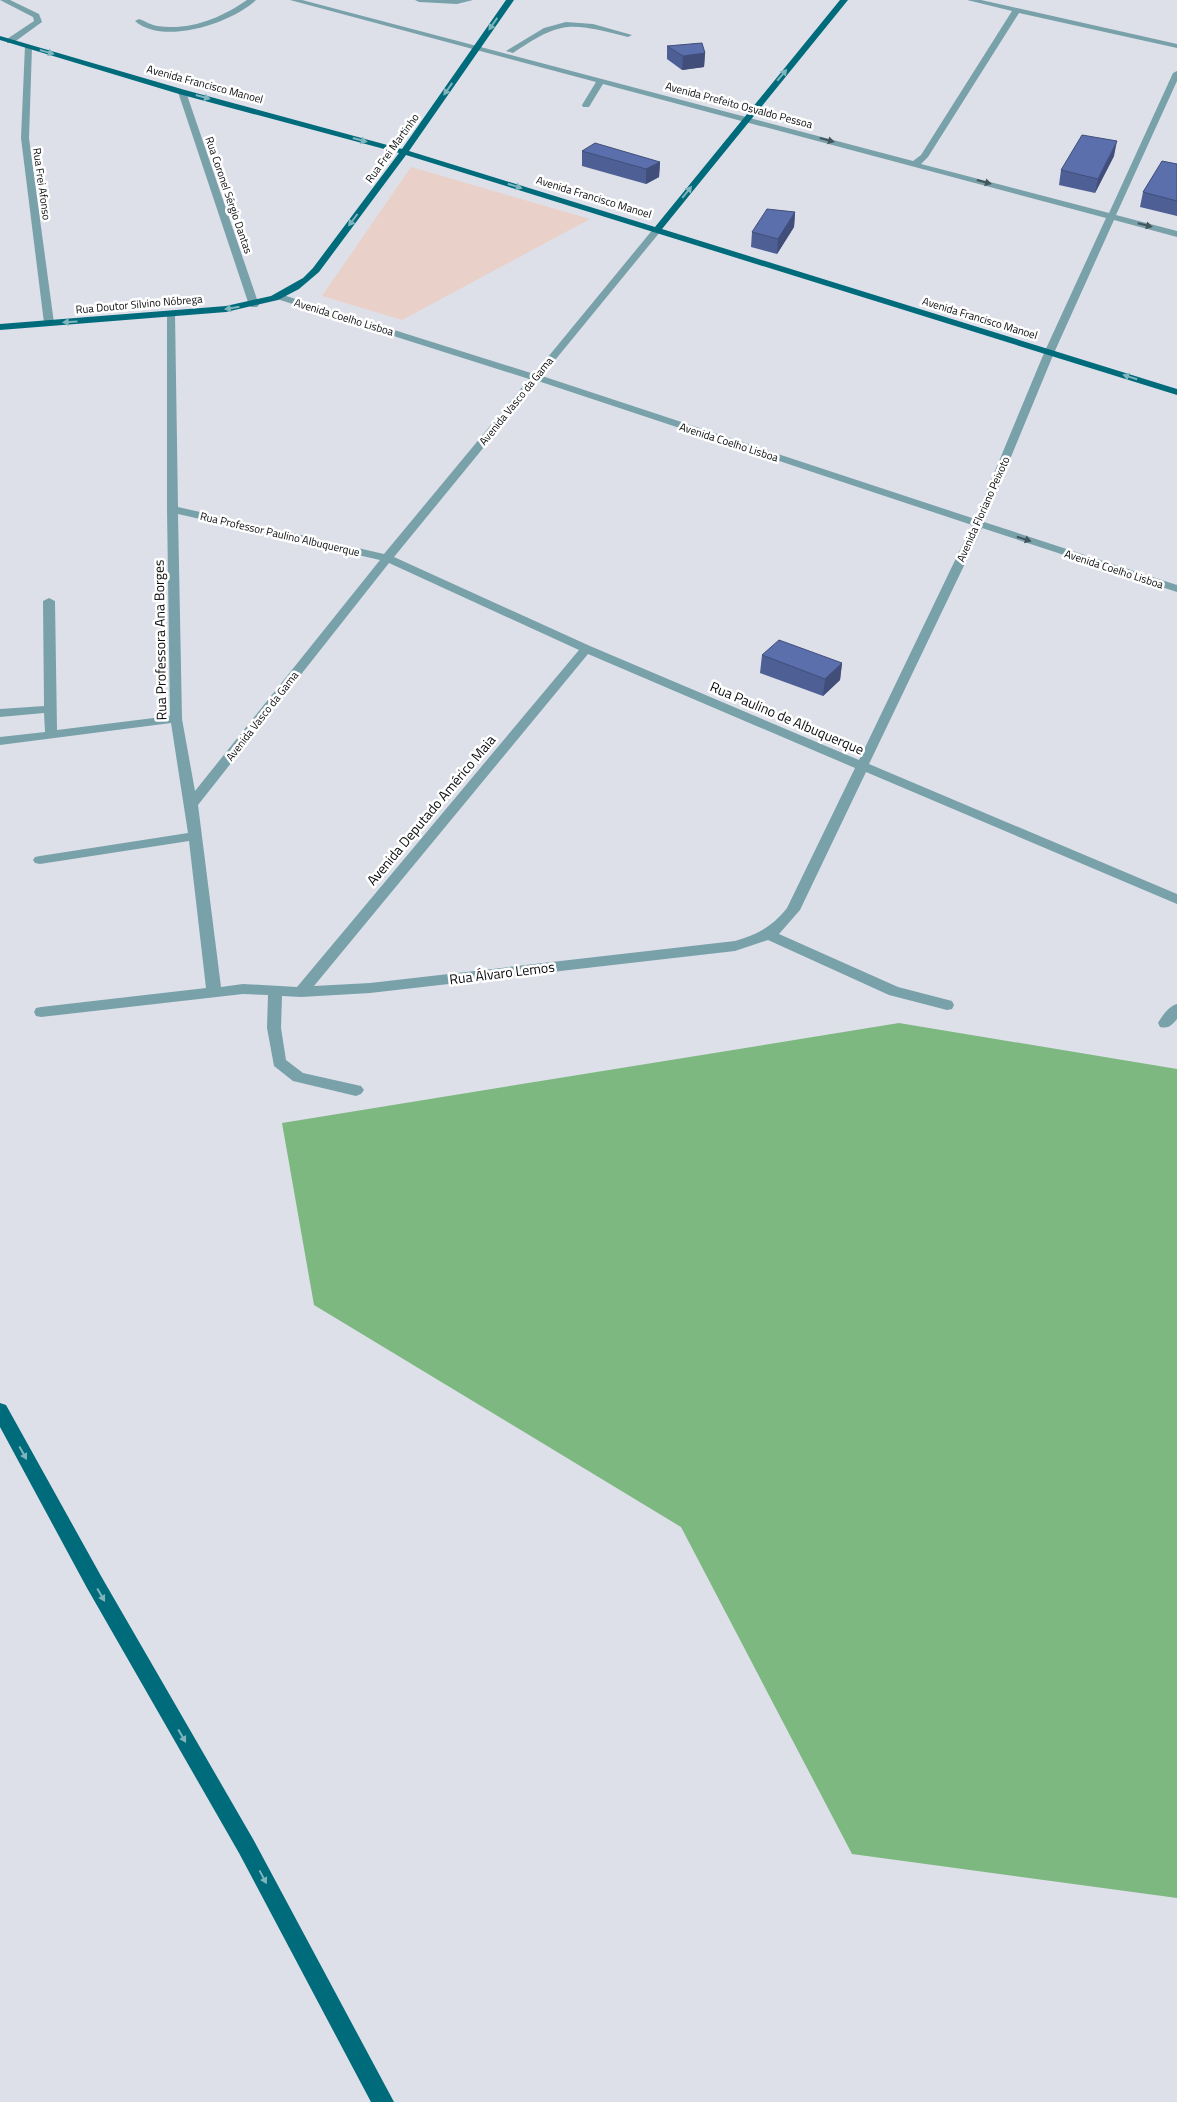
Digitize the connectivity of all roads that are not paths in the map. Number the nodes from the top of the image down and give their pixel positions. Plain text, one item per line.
1 (4, 0) edge
2 (252, 0) edge
3 (294, 0) edge
4 (319, 0) edge
5 (419, 0) edge
6 (469, 0) edge
7 (510, 0) edge
8 (844, 0) edge
9 (971, 0) edge
10 (1017, 10) junction
11 (139, 21) dead end
12 (628, 35) dead end
13 (0, 38) edge
14 (10, 41) junction
15 (478, 46) junction
16 (1177, 46) edge
17 (28, 47) junction
18 (510, 51) junction
19 (1177, 73) edge
20 (601, 81) junction
21 (182, 92) junction
22 (586, 105) dead end
23 (748, 115) junction
24 (886, 147) dead end
25 (404, 152) junction
26 (924, 157) junction
27 (915, 159) junction
28 (934, 160) dead end
29 (981, 172) dead end
30 (1114, 213) junction
31 (1168, 222) dead end
32 (657, 230) junction
33 (1177, 233) edge
34 (280, 297) junction
35 (254, 304) junction
36 (170, 314) junction
37 (49, 323) junction
38 (0, 327) edge
39 (1050, 353) junction
40 (534, 377) junction
41 (1177, 392) edge
42 (172, 509) junction
43 (978, 524) junction
44 (387, 558) junction
45 (1177, 590) edge
46 (49, 601) dead end
47 (586, 648) junction
48 (50, 709) junction
49 (0, 713) edge
50 (176, 719) junction
51 (51, 735) junction
52 (0, 741) edge
53 (863, 766) junction
54 (192, 805) junction
55 (195, 836) junction
56 (40, 860) dead end
57 (1177, 899) edge
58 (770, 935) junction
59 (275, 990) junction
60 (214, 992) junction
61 (301, 992) junction
62 (947, 1005) dead end
63 (1177, 1009) edge
64 (41, 1012) dead end
65 (1165, 1023) dead end
66 (356, 1090) dead end
67 (0, 1410) edge
68 (383, 2102) edge

1 - 14 street
2 - 11 street
3 - 15 street, Avenida Prefeito Osvaldo Pessoa
4 - 15 street, Avenida Prefeito Osvaldo Pessoa
5 - 6 street
7 -> 15 main road, Rua Frei Martinho
23 -> 8 main road, Avenida Vasco da Gama
9 - 10 street
10 - 16 street
10 - 26 street
12 - 18 street
13 - 14 main road, Avenida Francisco Manoel
14 - 17 main road, Avenida Francisco Manoel
15 - 18 street, Avenida Prefeito Osvaldo Pessoa
15 - 20 street, Avenida Prefeito Osvaldo Pessoa
15 -> 25 main road, Rua Frei Martinho
17 -> 21 main road, Avenida Francisco Manoel
17 - 37 street, Rua Frei Afonso
18 - 23 street, Avenida Prefeito Osvaldo Pessoa
19 - 30 street, Avenida Floriano Peixoto
20 - 22 street
20 - 23 street, Avenida Prefeito Osvaldo Pessoa
21 -> 25 main road, Avenida Francisco Manoel
21 - 35 street, Rua Coronel Sérgio Dantas
23 - 24 street, Avenida Prefeito Osvaldo Pessoa
23 -> 27 street, Avenida Prefeito Osvaldo Pessoa
32 -> 23 main road, Avenida Vasco da Gama
25 -> 32 main road, Avenida Francisco Manoel
25 -> 34 main road, Rua Frei Martinho
26 - 27 street, Avenida Prefeito Osvaldo Pessoa
26 - 28 street, Avenida Prefeito Osvaldo Pessoa
27 -> 30 street, Avenida Prefeito Osvaldo Pessoa
29 - 30 street, Avenida Prefeito Osvaldo Pessoa
30 - 31 street, Avenida Prefeito Osvaldo Pessoa
30 -> 33 street, Avenida Prefeito Osvaldo Pessoa
30 - 39 street, Avenida Floriano Peixoto
32 - 39 main road, Avenida Francisco Manoel
32 - 40 street, Avenida Vasco da Gama
34 - 35 main road, Rua Doutor Silvino Nóbrega
34 - 40 street, Avenida Coelho Lisboa
35 -> 36 main road, Rua Doutor Silvino Nóbrega
36 -> 37 main road, Rua Doutor Silvino Nóbrega
36 - 42 street, Rua Professora Ana Borges
37 - 38 main road, Rua Doutor Silvino Nóbrega
41 -> 39 main road, Avenida Francisco Manoel
39 - 43 street, Avenida Floriano Peixoto
40 - 43 street, Avenida Coelho Lisboa
40 - 44 street, Avenida Vasco da Gama
42 - 44 street, Rua Professor Paulino Albuquerque
42 - 50 street, Rua Professora Ana Borges
43 -> 45 street, Avenida Coelho Lisboa
43 - 53 street, Avenida Floriano Peixoto
44 - 47 street, Rua Paulino de Albuquerque
44 - 54 street, Avenida Vasco da Gama
46 - 48 street
47 - 53 street, Rua Paulino de Albuquerque
47 - 61 street, Avenida Deputado Américo Maia
48 - 49 street
48 - 51 street
50 - 51 street
50 - 54 street, Rua Professora Ana Borges
51 - 52 street
53 - 57 street, Rua Paulino de Albuquerque
53 - 58 street, Avenida Floriano Peixoto
54 - 55 street, Rua Professora Ana Borges
55 - 56 street
55 - 60 street, Rua Professora Ana Borges
58 - 61 street, Rua Álvaro Lemos
58 - 62 street
59 - 60 street, Rua Álvaro Lemos
59 - 61 street, Rua Álvaro Lemos
59 - 66 street
60 - 64 street, Rua Álvaro Lemos
63 - 65 street
67 -> 68 main road

